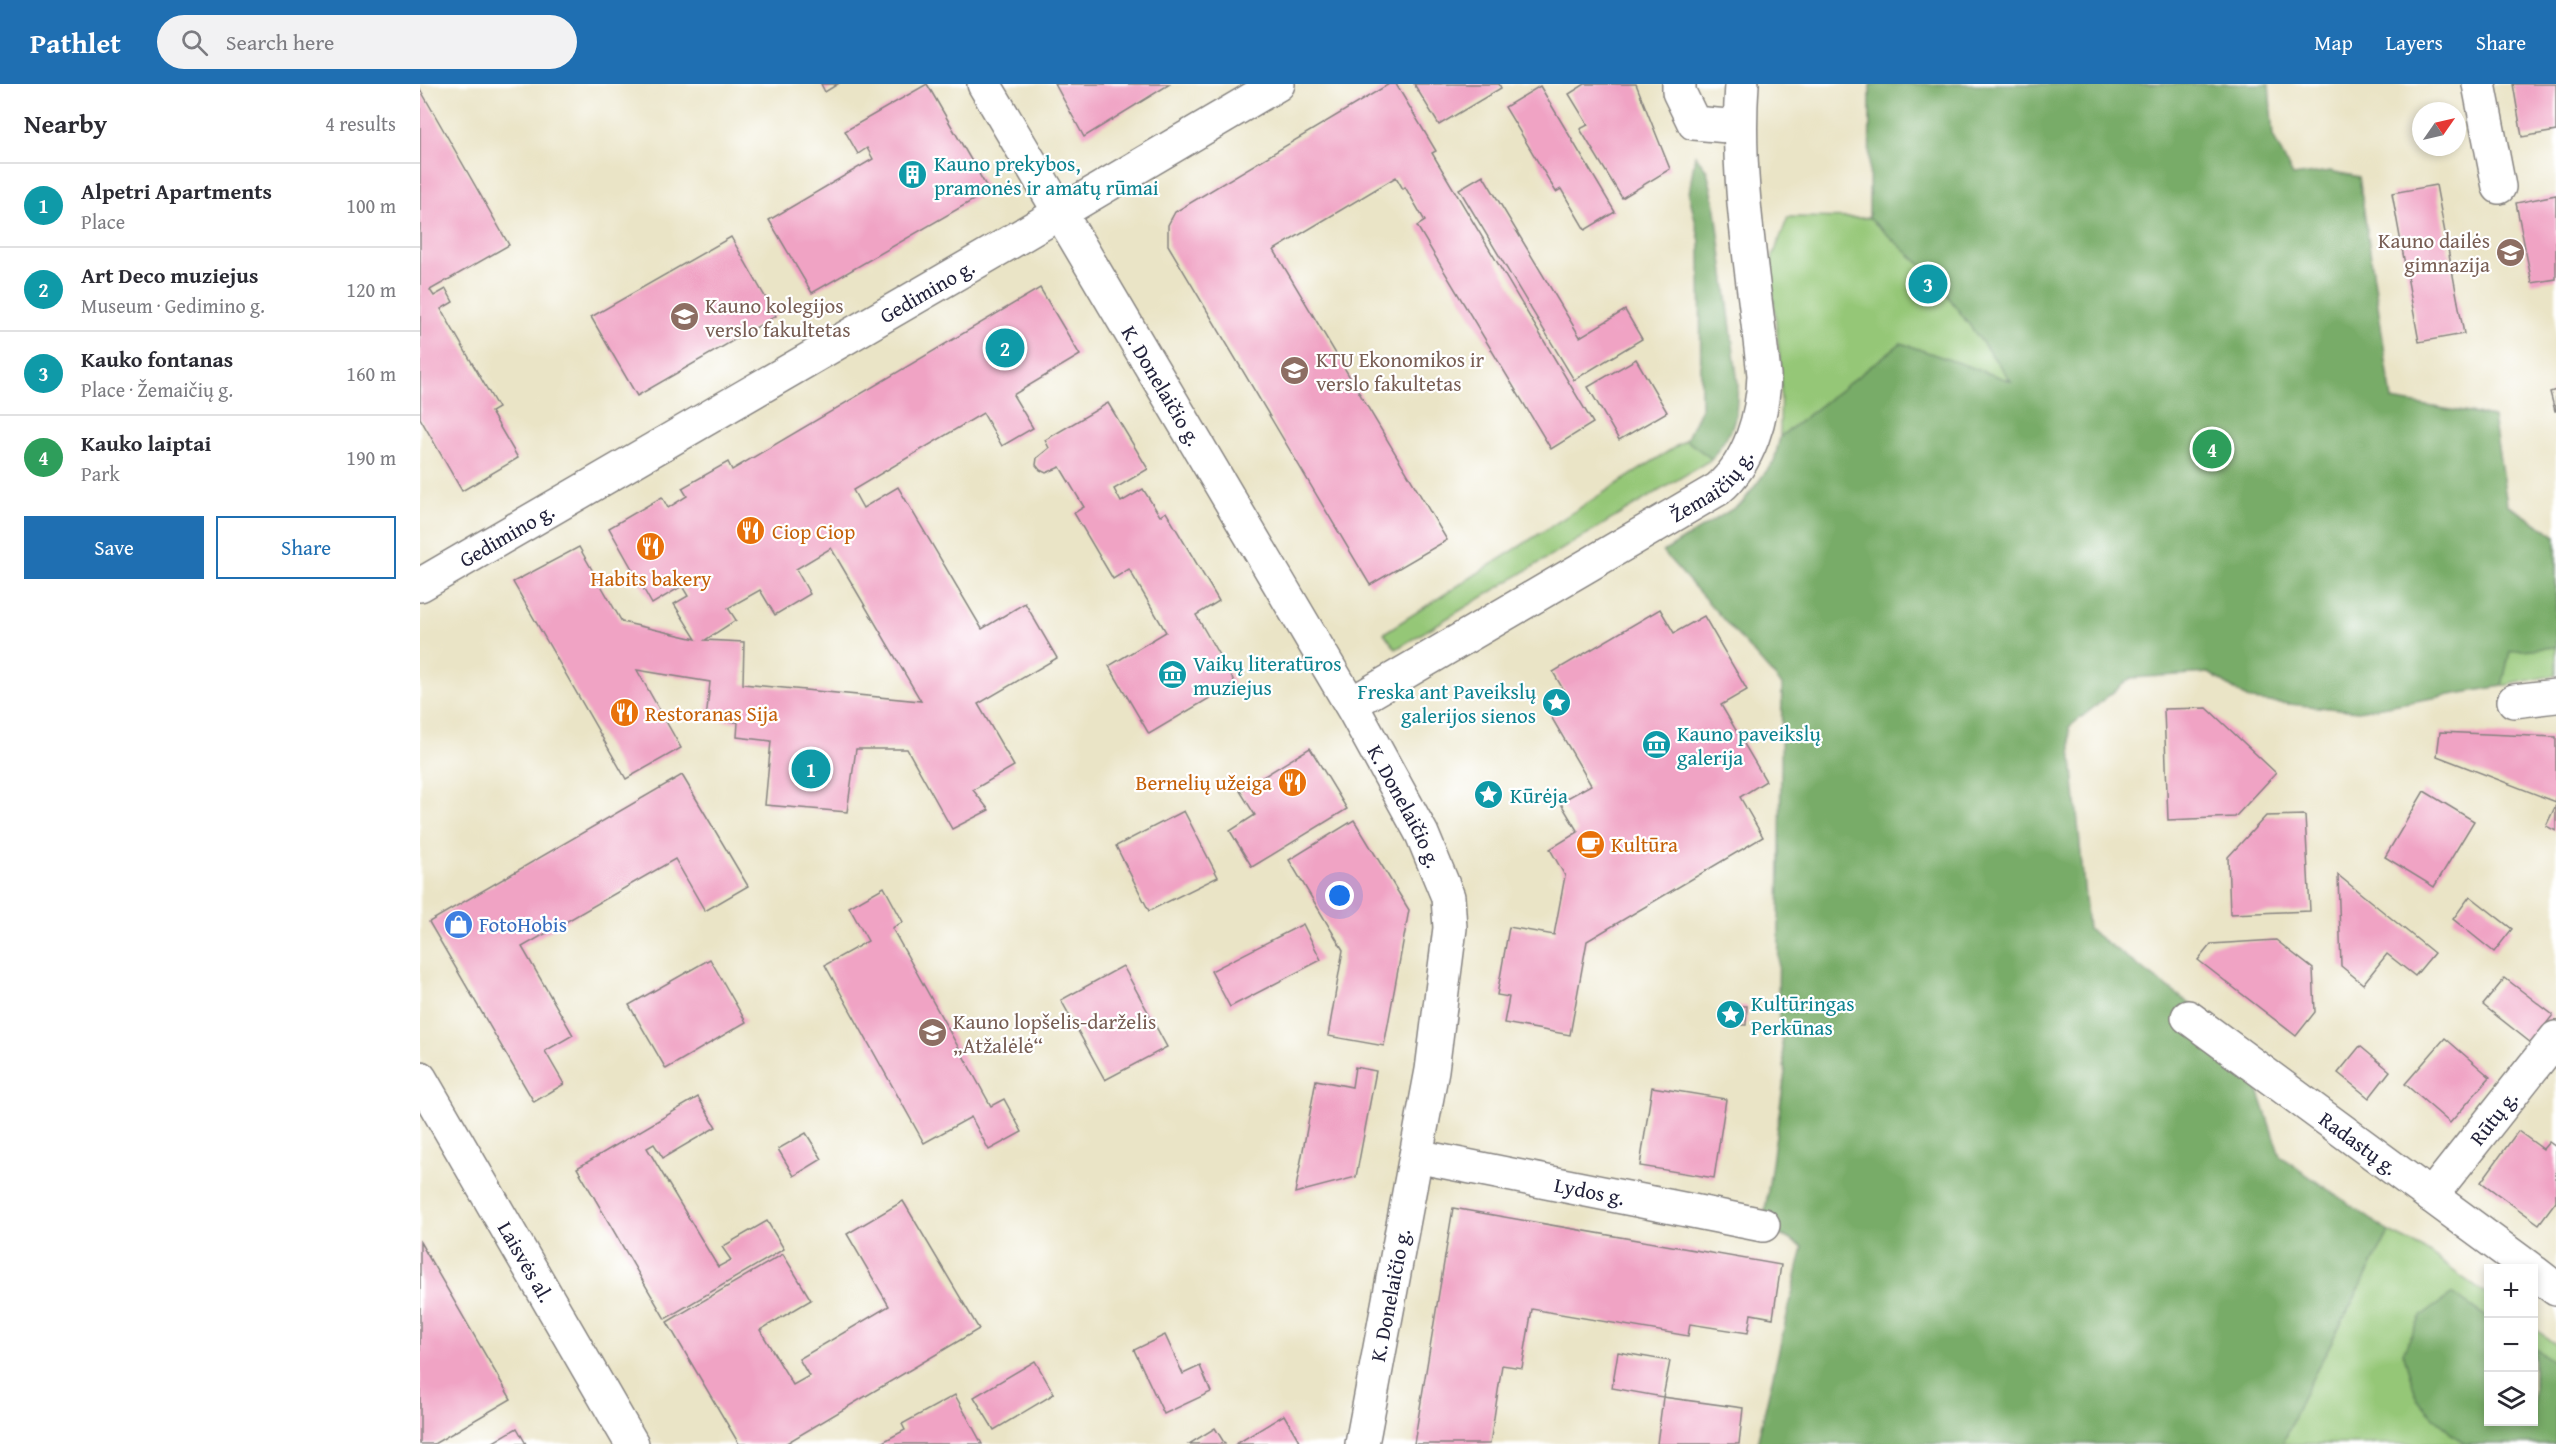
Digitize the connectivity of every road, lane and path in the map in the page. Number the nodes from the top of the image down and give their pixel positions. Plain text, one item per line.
1 (984, 84) edge
2 (1278, 84) edge
3 (1679, 84) edge
4 (1742, 84) edge
5 (2479, 84) edge
6 (1739, 127) junction
7 (2499, 188) dead end
8 (1061, 212) junction
9 (420, 585) edge
10 (2556, 696) edge
11 (2514, 701) dead end
12 (1351, 704) junction
13 (2188, 1017) dead end
14 (2556, 1038) edge
15 (420, 1078) edge
16 (1416, 1156) junction
17 (2431, 1196) junction
18 (1762, 1225) dead end
19 (2522, 1264) edge
20 (2538, 1275) edge
21 (2556, 1288) edge
22 (632, 1444) edge
23 (1362, 1444) edge

1 - 8 street, K. Donelaičio g.
2 - 8 street, Gedimino g.
3 - 6 street
4 - 6 street, Žemaičių g.
5 - 7 street
6 - 12 street, Žemaičių g.
8 - 9 street, Gedimino g.
8 - 12 street, K. Donelaičio g.
10 - 11 street
12 - 16 street, K. Donelaičio g.
13 - 17 street, Radastų g.
14 - 17 street, Rūtų g.
15 - 22 street, Laisvės al.
16 - 18 street, Lydos g.
16 - 23 street, K. Donelaičio g.
17 - 19 street, Radastų g.
20 - 21 street

